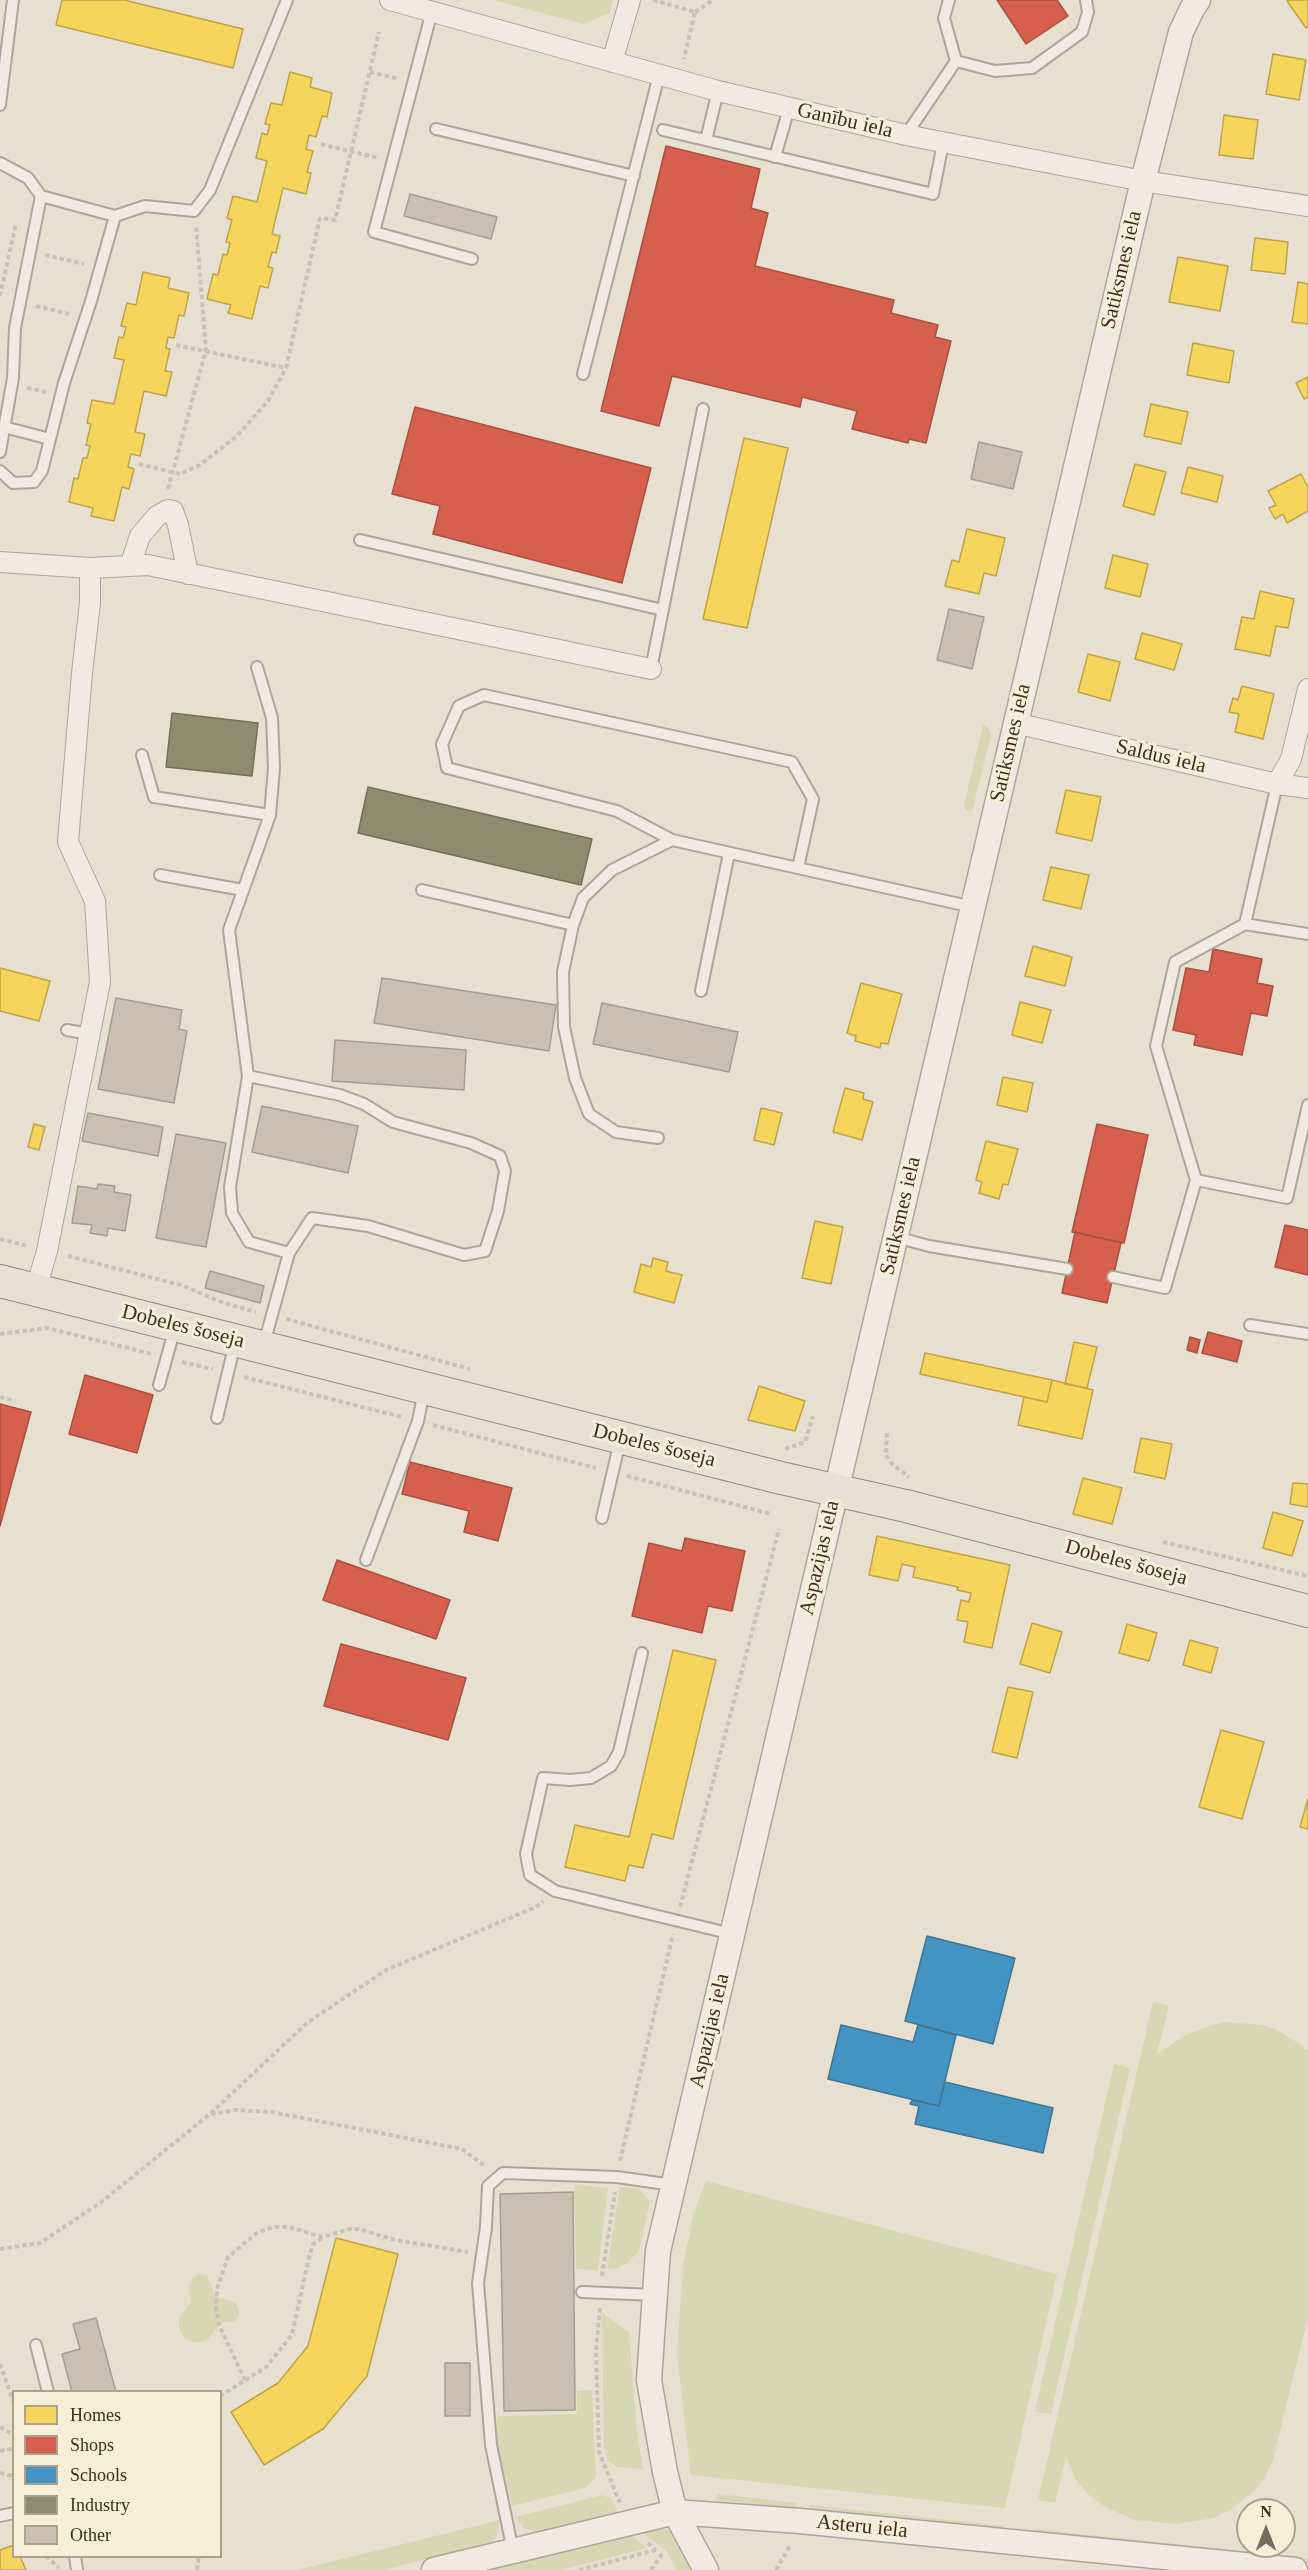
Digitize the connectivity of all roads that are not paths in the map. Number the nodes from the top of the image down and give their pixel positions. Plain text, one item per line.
1 (13, 0) edge
2 (287, 0) edge
3 (390, 0) edge
4 (630, 0) edge
5 (949, 0) edge
6 (1086, 0) edge
7 (1198, 0) edge
8 (432, 11) junction
9 (956, 61) junction
10 (612, 62) junction
11 (669, 78) junction
12 (718, 91) junction
13 (0, 105) edge
14 (789, 108) junction
15 (436, 129) dead end
16 (663, 130) dead end
17 (906, 135) junction
18 (706, 140) junction
19 (943, 143) junction
20 (776, 157) junction
21 (0, 163) edge
22 (634, 176) junction
23 (1143, 181) junction
24 (40, 196) junction
25 (1308, 206) edge
26 (115, 216) junction
27 (472, 259) dead end
28 (583, 374) dead end
29 (703, 409) dead end
30 (4, 427) junction
31 (50, 439) junction
32 (0, 452) edge
33 (0, 471) edge
34 (360, 540) dead end
35 (0, 562) edge
36 (130, 566) junction
37 (90, 568) junction
38 (188, 574) junction
39 (663, 610) junction
40 (257, 667) dead end
41 (651, 669) joint
42 (1308, 689) edge
43 (1016, 723) junction
44 (142, 754) dead end
45 (1277, 784) junction
46 (1308, 788) edge
47 (270, 815) junction
48 (672, 840) junction
49 (729, 853) junction
50 (798, 868) junction
51 (160, 875) dead end
52 (243, 890) junction
53 (422, 890) dead end
54 (973, 907) junction
55 (1245, 924) junction
56 (573, 925) junction
57 (1308, 934) edge
58 (701, 990) dead end
59 (67, 1029) dead end
60 (89, 1034) junction
61 (248, 1076) junction
62 (1308, 1105) edge
63 (658, 1138) dead end
64 (1196, 1180) junction
65 (896, 1237) junction
66 (289, 1253) junction
67 (1067, 1269) dead end
68 (1113, 1277) dead end
69 (0, 1281) edge
70 (36, 1289) junction
71 (176, 1325) junction
72 (1250, 1325) dead end
73 (1308, 1334) edge
74 (249, 1343) junction
75 (159, 1385) dead end
76 (425, 1388) junction
77 (217, 1418) dead end
78 (621, 1438) junction
79 (836, 1490) junction
80 (602, 1518) dead end
81 (366, 1560) dead end
82 (1308, 1611) edge
83 (642, 1653) dead end
84 (732, 1934) junction
85 (674, 2185) junction
86 (582, 2292) dead end
87 (655, 2295) junction
88 (36, 2345) dead end
89 (48, 2390) edge
90 (675, 2512) junction
91 (513, 2551) junction
92 (434, 2570) edge
93 (706, 2570) edge
94 (1295, 2570) edge

1 - 13 lane
2 - 26 lane
3 - 8 street, Ganību iela
4 - 10 street
5 - 9 lane
6 - 9 lane
7 - 23 street, Satiksmes iela
8 - 10 street, Ganību iela
8 - 27 lane
9 - 17 lane
10 - 11 street, Ganību iela
11 - 12 street, Ganību iela
11 - 22 lane
12 - 14 street, Ganību iela
12 - 18 lane
14 - 17 street, Ganību iela
14 - 20 lane
15 - 22 lane
16 - 18 lane
17 - 19 street, Ganību iela
18 - 20 lane
19 - 20 lane
19 - 23 street, Ganību iela
21 - 24 lane
22 - 28 lane
23 - 25 street, Ganību iela
23 - 43 street, Satiksmes iela
24 - 26 lane
24 - 30 lane
26 - 31 lane
29 - 39 lane
30 - 31 lane
30 - 32 lane
31 - 33 lane
34 - 39 lane
35 - 37 street
36 - 37 street
36 - 38 street
36 - 38 street
37 - 60 street
38 - 41 street
39 - 41 lane
40 - 47 lane
42 - 45 street
43 - 45 street, Saldus iela
43 - 54 street, Satiksmes iela
44 - 47 lane
45 - 46 street, Saldus iela
45 - 55 lane
47 - 52 lane
48 - 49 lane
48 - 50 lane
48 - 56 lane
49 - 50 lane
49 - 58 lane
50 - 54 lane
51 - 52 lane
52 - 61 lane
53 - 56 lane
54 - 65 street, Satiksmes iela
55 - 57 lane
55 - 64 lane
56 - 63 lane
59 - 60 lane
60 - 70 street
61 - 66 lane
61 - 66 lane
62 - 64 lane
64 - 68 lane
65 - 67 lane
65 - 79 street, Satiksmes iela
66 - 74 lane
69 - 70 main road, Dobeles šoseja
70 - 71 main road, Dobeles šoseja
71 - 74 main road, Dobeles šoseja
71 - 75 lane
72 - 73 lane
74 - 76 main road, Dobeles šoseja
74 - 77 lane
76 - 78 main road, Dobeles šoseja
76 - 81 lane
78 - 79 main road, Dobeles šoseja
78 - 80 lane
79 - 82 main road, Dobeles šoseja
79 - 84 street, Aspazijas iela
83 - 84 lane
84 - 85 street, Aspazijas iela
85 - 87 street, Aspazijas iela
85 - 91 lane
86 - 87 lane
87 - 90 street, Aspazijas iela
88 - 89 lane
90 - 91 street, Asteru iela
90 - 93 street, Aspazijas iela
90 - 94 street, Asteru iela
91 - 92 street, Asteru iela

